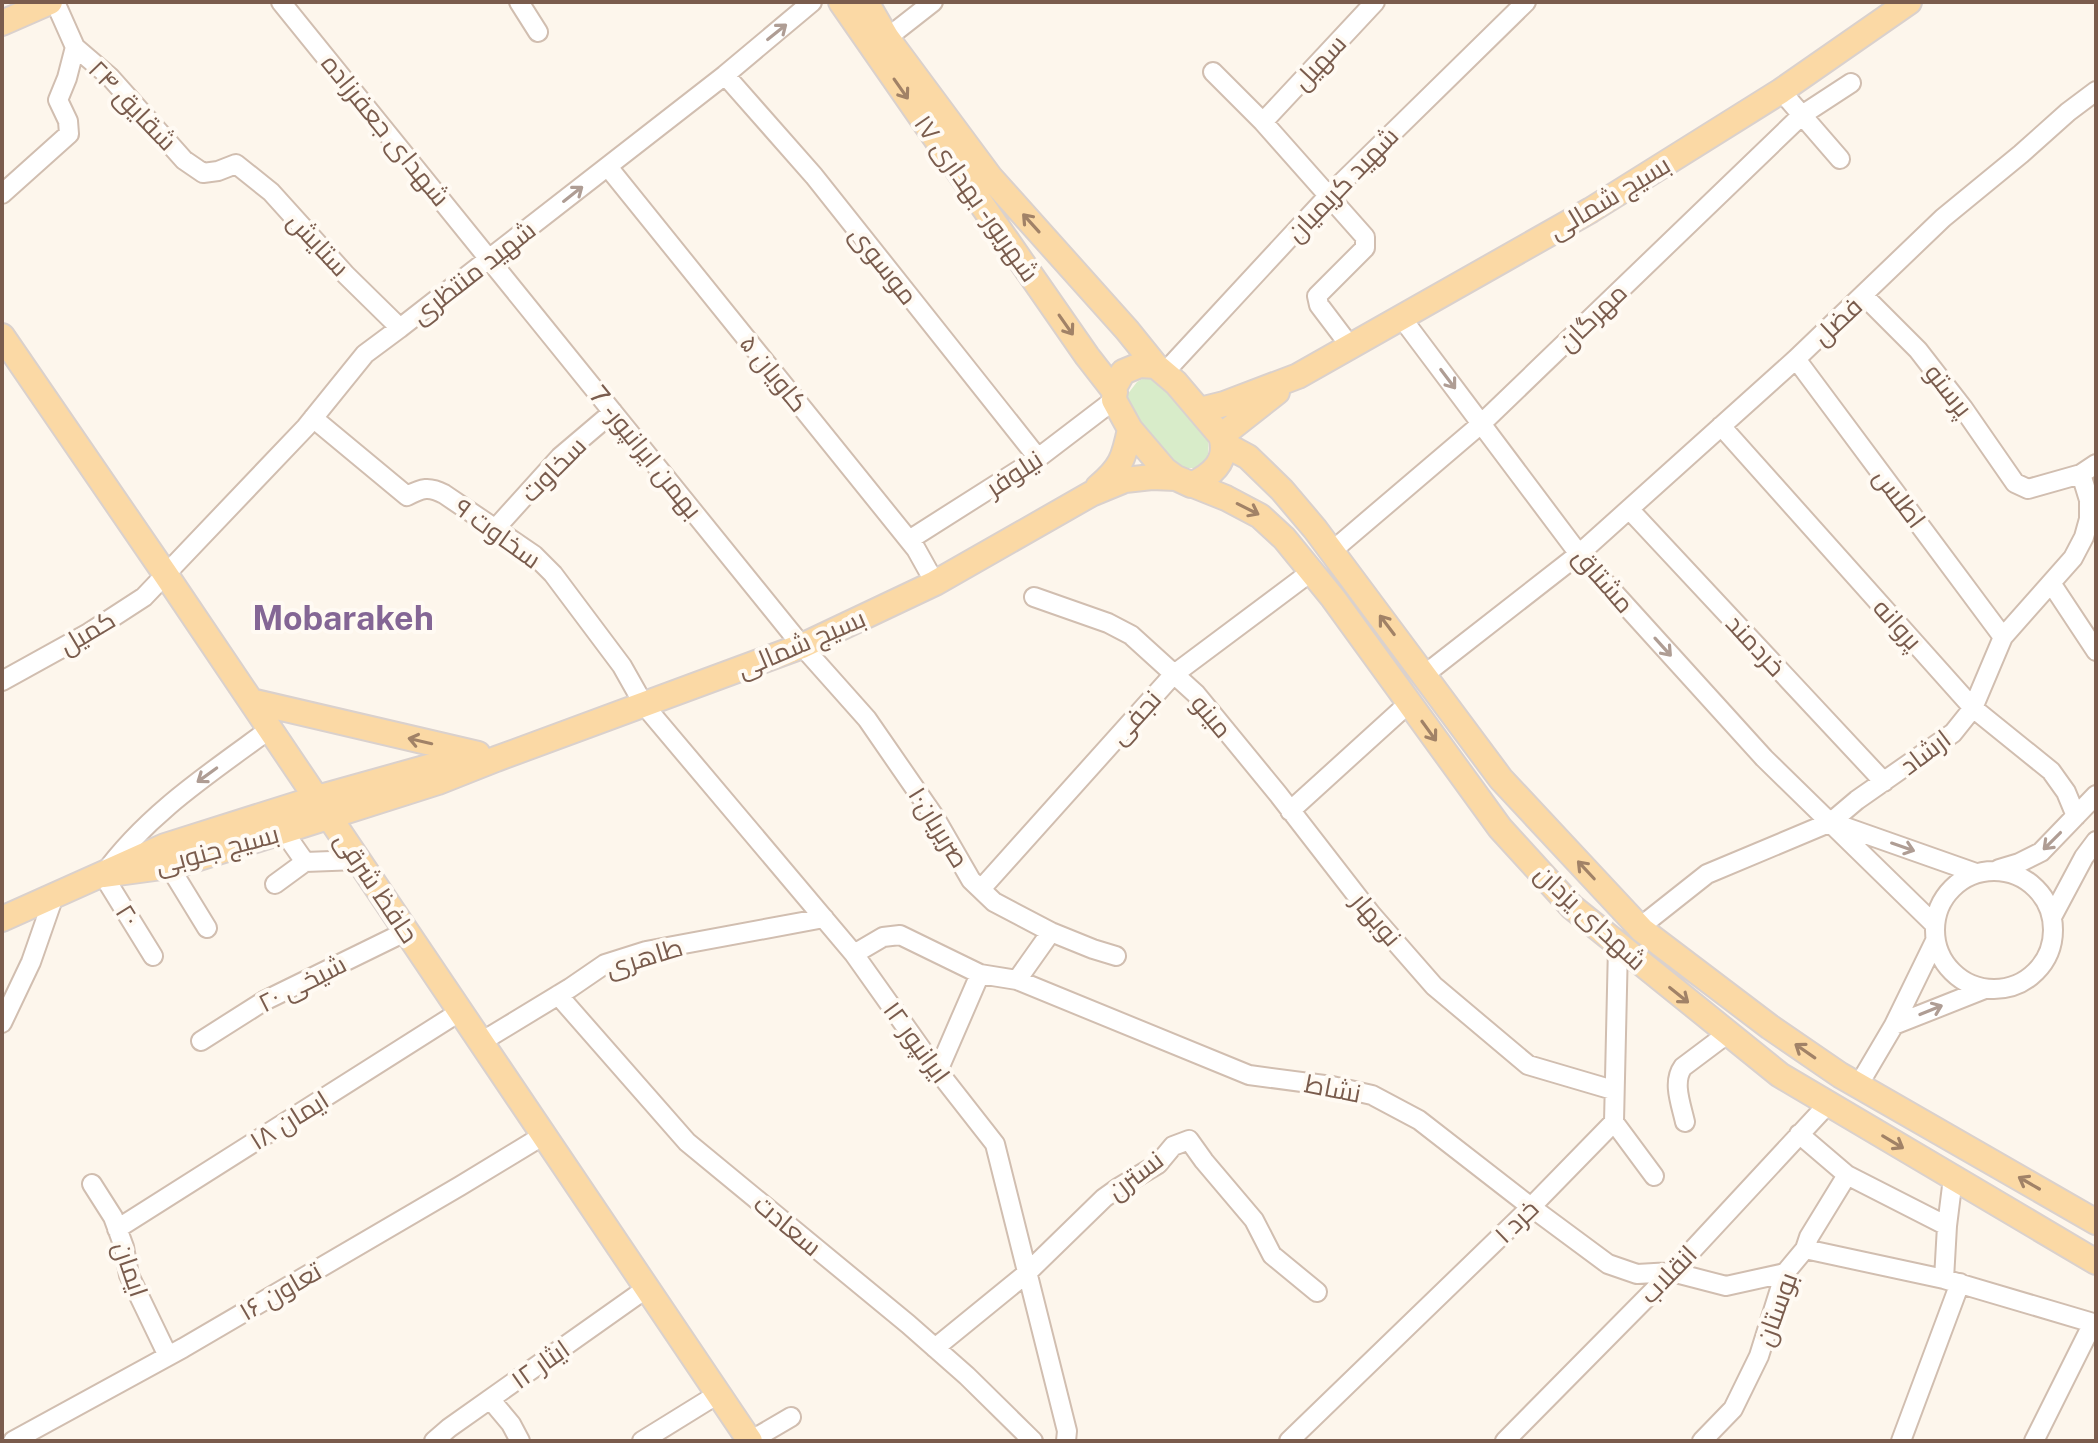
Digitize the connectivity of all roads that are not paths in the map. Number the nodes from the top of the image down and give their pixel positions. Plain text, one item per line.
1 (52, 2) edge
2 (281, 2) edge
3 (519, 2) edge
4 (812, 2) edge
5 (841, 2) edge
6 (866, 2) edge
7 (933, 2) edge
8 (1375, 2) edge
9 (1526, 2) edge
10 (1909, 2) edge
11 (2, 23) edge
12 (538, 32) dead end
13 (887, 38) junction
14 (75, 47) junction
15 (1213, 72) dead end
16 (725, 75) junction
17 (1851, 83) dead end
18 (1781, 91) junction
19 (2096, 91) edge
20 (1802, 115) junction
21 (1263, 122) junction
22 (1840, 159) dead end
23 (236, 164) joint
24 (608, 167) junction
25 (2, 194) edge
26 (1328, 196) junction
27 (490, 259) junction
28 (1864, 296) junction
29 (1401, 317) junction
30 (400, 328) junction
31 (1127, 330) junction
32 (2, 336) edge
33 (1350, 346) junction
34 (1087, 356) junction
35 (1796, 359) junction
36 (1160, 370) junction
37 (1298, 376) junction
38 (1115, 396) junction
39 (1200, 410) junction
40 (613, 412) junction
41 (313, 418) junction
42 (1481, 424) junction
43 (1721, 426) junction
44 (1130, 429) junction
45 (1222, 440) junction
46 (1038, 458) junction
47 (2088, 469) edge
48 (1176, 478) junction
49 (1091, 494) junction
50 (1629, 509) junction
51 (495, 529) junction
52 (909, 540) junction
53 (1332, 551) junction
54 (1579, 554) junction
55 (1312, 571) junction
56 (166, 575) junction
57 (935, 583) junction
58 (2051, 583) junction
59 (1034, 597) dead end
60 (2003, 637) junction
61 (802, 646) junction
62 (2096, 651) edge
63 (1173, 675) junction
64 (1424, 675) junction
65 (2, 681) edge
66 (251, 701) junction
67 (1409, 703) junction
68 (644, 705) junction
69 (1973, 708) junction
70 (270, 729) junction
71 (496, 759) junction
72 (1487, 762) junction
73 (1461, 774) junction
74 (1884, 782) junction
75 (2096, 795) edge
76 (1525, 806) junction
77 (323, 808) junction
78 (1290, 811) junction
79 (2076, 816) junction
80 (1831, 822) junction
81 (1500, 828) junction
82 (284, 832) junction
83 (2096, 841) edge
84 (358, 860) junction
85 (305, 862) junction
86 (169, 866) junction
87 (1986, 872) junction
88 (103, 875) junction
89 (275, 884) dead end
90 (981, 889) junction
91 (54, 896) junction
92 (2052, 917) junction
93 (824, 918) junction
94 (2, 919) edge
95 (1640, 927) junction
96 (207, 928) dead end
97 (407, 931) junction
98 (1051, 932) junction
99 (1935, 933) junction
100 (1618, 946) junction
101 (854, 954) junction
102 (153, 956) dead end
103 (1116, 956) dead end
104 (980, 974) junction
105 (1017, 980) junction
106 (1985, 989) junction
107 (558, 995) junction
108 (461, 1011) junction
109 (2, 1023) edge
110 (1894, 1025) junction
111 (1727, 1034) junction
112 (201, 1041) dead end
113 (481, 1042) junction
114 (938, 1071) junction
115 (1858, 1086) junction
116 (1613, 1090) junction
117 (1828, 1104) junction
118 (1614, 1122) junction
119 (1685, 1122) dead end
120 (1799, 1134) junction
121 (544, 1135) junction
122 (1847, 1175) junction
123 (1654, 1176) dead end
124 (1953, 1178) junction
125 (92, 1184) dead end
126 (1531, 1207) junction
127 (2096, 1222) edge
128 (1947, 1226) junction
129 (117, 1229) junction
130 (1805, 1249) junction
131 (2096, 1262) edge
132 (1672, 1272) junction
133 (1027, 1273) junction
134 (1785, 1273) junction
135 (1952, 1281) junction
136 (647, 1288) junction
137 (1317, 1292) dead end
138 (935, 1348) junction
139 (168, 1356) junction
140 (718, 1394) junction
141 (490, 1399) junction
142 (791, 1417) dead end
143 (1709, 1439) edge
144 (13, 1441) edge
145 (434, 1441) edge
146 (520, 1441) edge
147 (642, 1441) edge
148 (750, 1441) edge
149 (1033, 1441) edge
150 (1066, 1441) edge
151 (1289, 1441) edge
152 (1505, 1441) edge
153 (1901, 1441) edge
154 (2034, 1441) edge

1 - 11 main road
1 - 14 street, شقایق ۲۴
2 - 27 street, شهدای جعفرزاده
3 - 12 street
16 -> 4 street, شهید منتظری
5 -> 34 main road, ۱۷ شهریور - بهداری
6 - 13 main road, شهدای یزدان
7 - 13 street
8 - 21 street, سهیل
9 - 26 street, شهید کریمیان
10 - 18 main road, بسیج شمالی
31 -> 13 main road, شهدای یزدان
14 - 23 street, شقایق ۲۴
14 - 25 street
15 - 21 street
16 - 24 street, شهید منتظری
16 - 46 street, موسوی
17 - 20 street, مهرگان
18 - 20 street
18 - 29 main road, بسیج شمالی
19 - 28 street, فضل
20 - 22 street
20 - 42 street, مهرگان
21 - 26 street
23 - 30 street, ستایش
27 -> 24 street, شهید منتظری
24 - 52 street, کاویان ۵
26 - 33 street
26 - 36 street, شهید کریمیان
27 - 30 street, شهید منتظری
27 - 40 street, بهمن ایرانپور - 7
28 - 35 street, فضل
28 - 47 street, پرستو
29 - 33 main road, بسیج شمالی
29 -> 42 street, مشتاق
30 - 41 street, شهید منتظری
31 - 34 main road
31 - 36 main road, شهدای یزدان
32 - 56 main road, حافظ شرقی
33 - 37 main road, بسیج شمالی
34 - 38 main road, ۱۷ شهریور - بهداری
35 - 43 street, فضل
35 - 60 street, اطلس
36 - 38 main road
36 - 39 main road, شهدای یزدان
37 - 39 main road, بسیج شمالی
37 - 45 main road, بسیج شمالی
38 - 44 main road, ۱۷ شهریور - بهداری
38 - 46 street, نیلوفر
39 - 45 main road, شهدای یزدان
40 - 51 street, سخاوت
40 - 61 street, بهمن ایرانپور - 7
41 - 51 street, سخاوت ۹
41 - 56 street, شهید منتظری
42 - 53 street, مهرگان
42 - 54 street, مشتاق
43 - 50 street, فضل
43 - 69 street, پروانه
44 - 48 main road, ۱۷ شهریور - بهداری
44 - 49 main road, بسیج شمالی
45 - 48 main road, بسیج شمالی
45 - 53 main road, شهدای یزدان
46 - 52 street, نیلوفر
47 - 58 street, ارشاد
48 - 49 main road, بسیج شمالی
48 -> 55 main road, شهدای یزدان
49 - 57 main road, بسیج شمالی
50 - 54 street, فضل
50 - 74 street, خردمند
51 - 68 street, سخاوت ۹
52 - 57 street, کاویان ۵
64 -> 53 main road, شهدای یزدان
54 - 64 street, فضل
54 -> 80 street, مشتاق
55 - 63 street, نجفی
55 - 67 main road, شهدای یزدان
56 - 65 street, کمیل
56 - 66 main road, حافظ شرقی
57 - 61 main road, بسیج شمالی
58 - 60 street, ارشاد
58 - 62 street
59 - 63 street, مینو
60 - 69 street, ارشاد
61 - 68 main road, بسیج شمالی
61 - 90 street, صریریان۱۰
63 - 78 street, مینو
63 - 90 street, نجفی
64 - 72 main road, شهدای یزدان
66 - 70 main road, حافظ شرقی
71 -> 66 main road
67 -> 73 main road, شهدای یزدان
67 - 78 street
68 - 71 main road, بسیج شمالی
68 - 93 street, ایرانپور ۱۲
69 - 74 street, ارشاد
69 - 79 street, پروانه
70 - 77 main road, حافظ شرقی
70 -> 88 street
71 - 77 main road, بسیج شمالی
72 - 73 main road
72 - 76 main road, شهدای یزدان
73 - 81 main road, شهدای یزدان
74 - 80 street, ارشاد
75 - 79 street
76 - 81 main road
95 -> 76 main road, شهدای یزدان
77 - 82 main road, بسیج جنوبی
77 - 84 main road, حافظ شرقی
77 - 88 main road, بسیج جنوبی
78 - 116 street, نوبهار
79 -> 87 street
80 -> 87 street
80 - 95 street, ارشاد
80 - 99 street, مشتاق
81 - 100 main road, شهدای یزدان
82 - 85 street
82 - 86 main road, بسیج جنوبی
83 - 92 street
84 - 85 street
84 - 97 main road, حافظ شرقی
85 - 89 street
86 - 88 main road, بسیج جنوبی
86 - 96 street
87 - 92 street
87 - 99 street
88 - 91 main road, بسیج جنوبی
88 - 102 street, ۲۰
90 - 98 street, صریریان۱۰
91 - 94 main road, بسیج جنوبی
91 - 109 street
92 - 106 street
93 - 101 street, ایرانپور ۱۲
93 - 107 street, طاهری
115 -> 95 main road, شهدای یزدان
97 - 108 main road, حافظ شرقی
97 - 112 street, شیخی ۲۰
98 - 103 street, صریریان۱۰
98 - 105 street
99 - 106 street
99 - 110 street
100 -> 111 main road, شهدای یزدان
100 - 116 street
101 - 104 street, نشاط
101 - 114 street, ایرانپور ۱۲
104 - 105 street, نشاط
104 - 114 street
105 - 126 street, نشاط
110 -> 106 street
107 - 113 street, طاهری
107 - 138 street, سعادت
108 - 113 main road, حافظ شرقی
108 - 129 street, ایمان ۱۸
110 - 115 street
111 - 117 main road, شهدای یزدان
111 - 119 street
113 - 121 main road, حافظ شرقی
114 - 133 street, ایرانپور ۱۲
127 -> 115 main road, شهدای یزدان
116 - 118 street
117 - 120 street, انقلاب
117 -> 124 main road, شهدای یزدان
118 - 123 street
118 - 126 street, خرد ۱
120 - 122 street
120 - 132 street, انقلاب
121 - 136 main road, حافظ شرقی
121 - 139 street, تعاون ۱۶
122 - 128 street
122 - 130 street, بوستان
124 - 128 street
124 - 131 main road, شهدای یزدان
125 - 129 street, ایمان
126 - 132 street, نشاط
126 - 151 street, خرد ۱
128 - 135 street
129 - 139 street, ایمان
130 - 134 street, بوستان
130 - 135 street
132 - 134 street, نشاط
132 - 152 street, انقلاب
133 - 137 street, نسترن
133 - 138 street, نسترن
133 - 150 street, ایرانپور ۱۲
134 - 143 street, بوستان
135 - 153 street
135 - 154 street
136 - 140 main road, حافظ شرقی
136 - 141 street, ایثار ۱۲
138 - 149 street, سعادت
139 - 144 street, تعاون ۱۶
140 - 147 street
140 - 148 main road, حافظ شرقی
141 - 145 street, ایثار ۱۲
141 - 146 street
142 - 148 street

